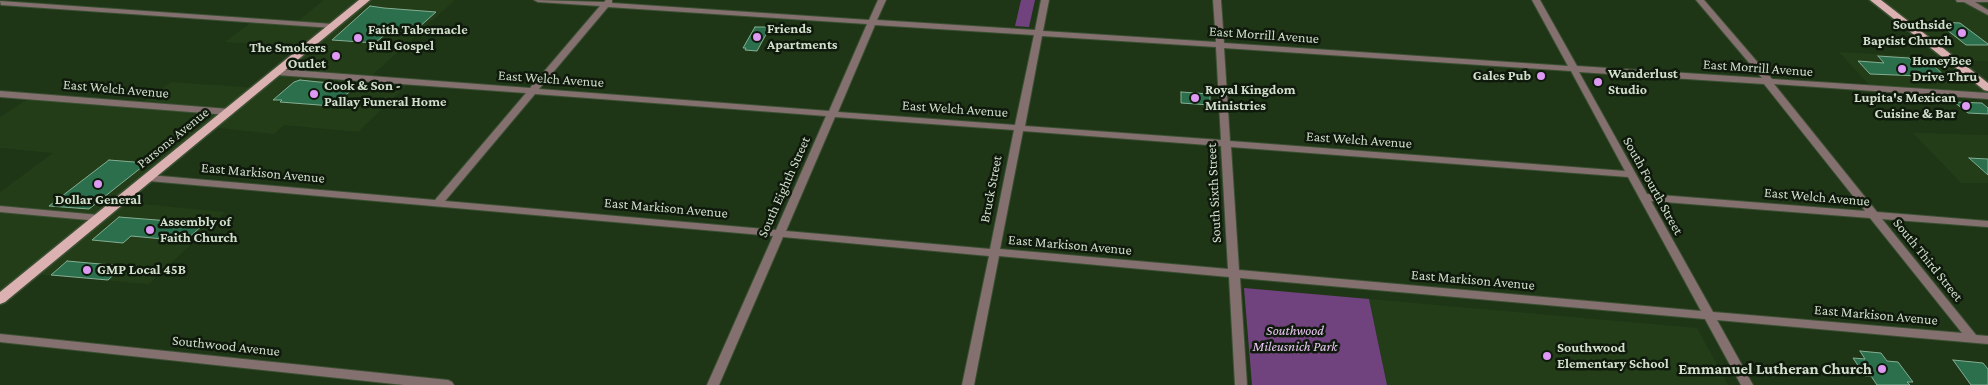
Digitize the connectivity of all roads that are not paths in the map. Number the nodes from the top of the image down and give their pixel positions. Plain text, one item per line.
1 (365, 0) edge
2 (538, 0) edge
3 (882, 0) edge
4 (1045, 0) edge
5 (1217, 0) edge
6 (1536, 0) edge
7 (1700, 0) edge
8 (1875, 0) edge
9 (1960, 0) edge
10 (1966, 0) edge
11 (1988, 0) edge
12 (2, 2) edge
13 (608, 2) edge
14 (1988, 13) edge
15 (872, 22) junction
16 (333, 26) junction
17 (1038, 33) junction
18 (1221, 46) junction
19 (1574, 69) junction
20 (277, 72) junction
21 (1768, 82) junction
22 (1988, 88) edge
23 (533, 91) junction
24 (0, 94) edge
25 (1988, 96) edge
26 (229, 112) junction
27 (832, 114) junction
28 (1018, 128) junction
29 (1226, 144) junction
30 (1631, 174) junction
31 (149, 178) junction
32 (1643, 197) junction
33 (432, 202) junction
34 (0, 209) edge
35 (1873, 215) junction
36 (99, 218) junction
37 (1988, 224) edge
38 (780, 234) junction
39 (994, 253) junction
40 (1234, 274) junction
41 (0, 299) edge
42 (1709, 315) junction
43 (0, 338) edge
44 (1983, 341) edge
45 (448, 385) edge
46 (713, 385) edge
47 (968, 385) edge
48 (1242, 385) edge
49 (1747, 385) edge

1 - 16 main road, Parsons Avenue
2 - 13 street, East Morrill Avenue
3 - 15 street, South Eighth Street
4 - 17 street, Bruck Street
5 - 18 street, South Sixth Street
6 - 19 street, South Fourth Street
7 - 21 street, South Third Street
8 - 22 main road
9 - 10 street
10 - 11 street
10 - 14 street
12 - 16 street
13 - 15 street, East Morrill Avenue
13 - 23 street
15 - 17 street, East Morrill Avenue
15 - 27 street, South Eighth Street
16 - 20 main road, Parsons Avenue
17 - 18 street, East Morrill Avenue
17 - 28 street, Bruck Street
18 - 19 street, East Morrill Avenue
18 - 29 street, South Sixth Street
19 - 21 street, East Morrill Avenue
19 - 30 street, South Fourth Street
20 - 23 street, East Welch Avenue
20 - 26 main road, Parsons Avenue
21 - 25 street, East Morrill Avenue
21 - 35 street, South Third Street
23 - 27 street, East Welch Avenue
23 - 33 street
24 - 26 street, East Welch Avenue
26 - 31 main road, Parsons Avenue
27 - 28 street, East Welch Avenue
27 - 38 street, South Eighth Street
28 - 29 street, East Welch Avenue
28 - 39 street, Bruck Street
29 - 30 street, East Welch Avenue
29 - 40 street, South Sixth Street
30 - 32 street, South Fourth Street
31 - 33 street, East Markison Avenue
31 - 36 main road, Parsons Avenue
32 - 35 street, East Welch Avenue
32 - 42 street, South Fourth Street
33 - 38 street, East Markison Avenue
34 - 36 street
35 - 37 street, East Welch Avenue
35 - 44 street, South Third Street
36 - 41 main road, Parsons Avenue
38 - 39 street, East Markison Avenue
38 - 46 street, South Eighth Street
39 - 40 street, East Markison Avenue
39 - 47 street, Bruck Street
40 - 42 street, East Markison Avenue
40 - 48 street, South Sixth Street
42 - 44 street, East Markison Avenue
42 - 49 street, South Fourth Street
43 - 45 street, Southwood Avenue

